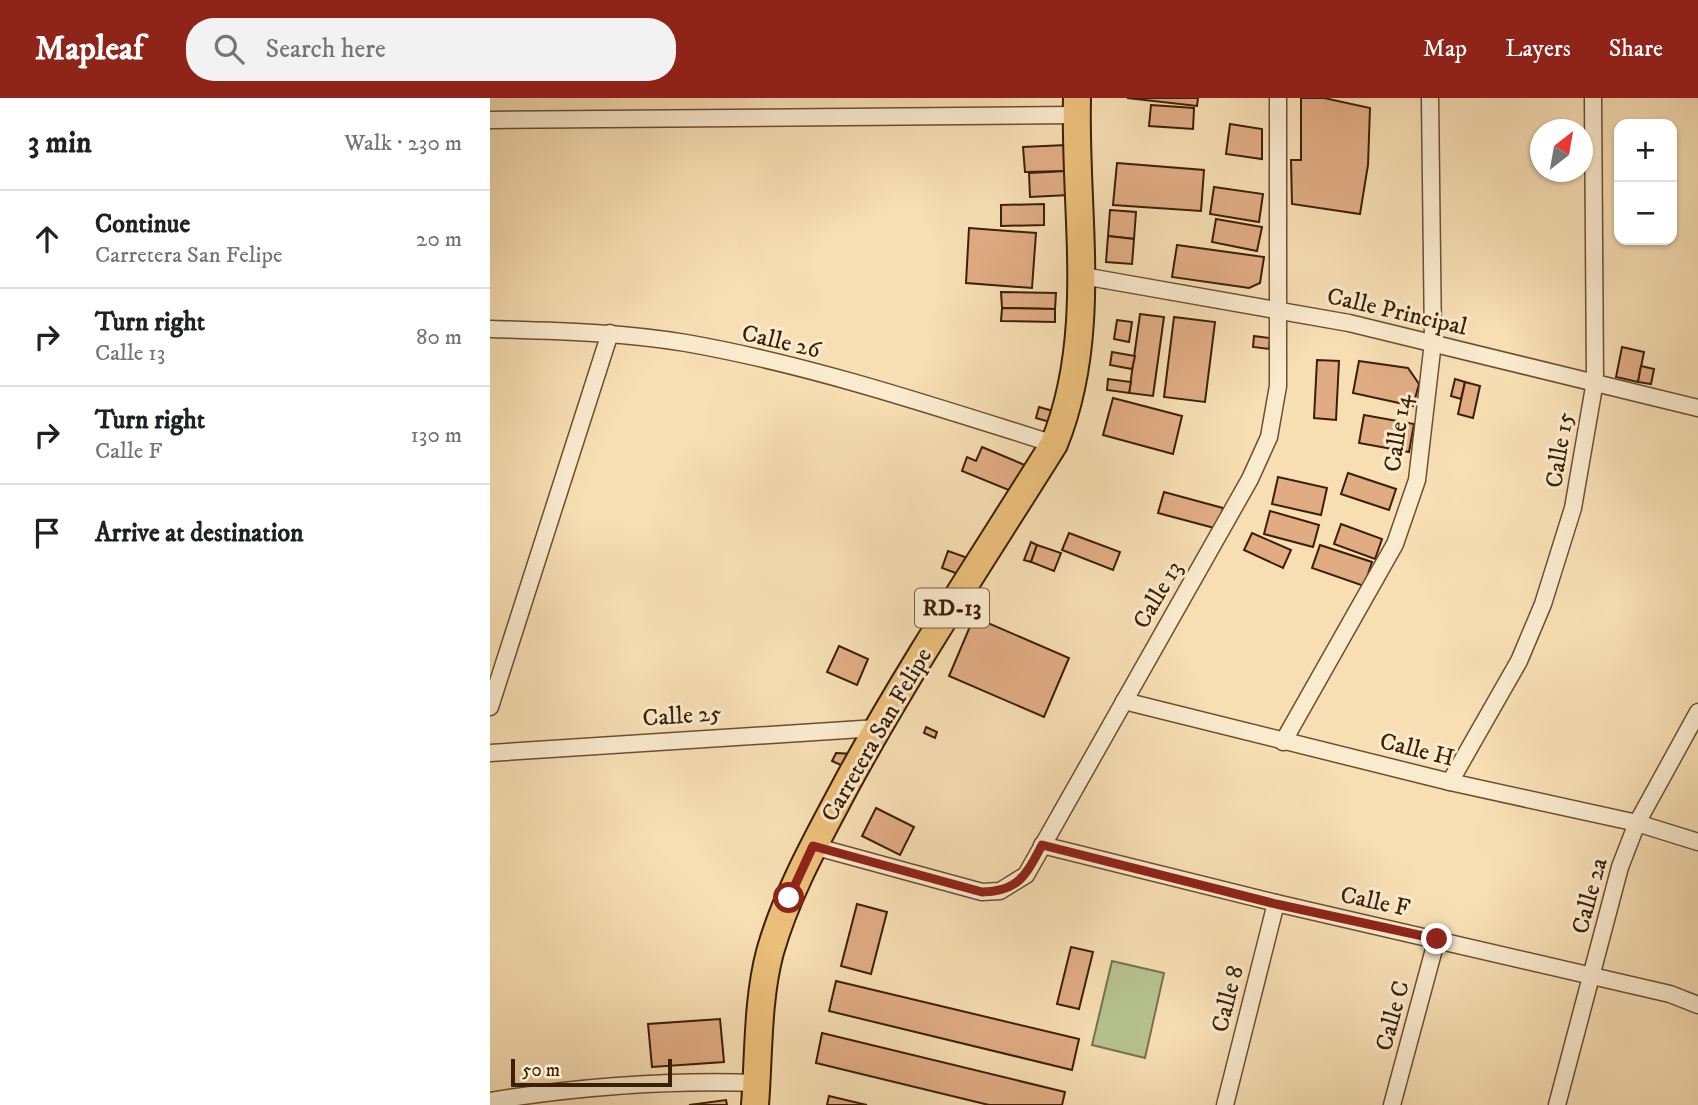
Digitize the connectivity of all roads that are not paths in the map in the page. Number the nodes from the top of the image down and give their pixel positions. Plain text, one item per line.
1 (1278, 98) edge
2 (1430, 98) edge
3 (1594, 98) edge
4 (1076, 107) edge
5 (490, 120) edge
6 (1083, 276) junction
7 (1280, 309) junction
8 (490, 329) edge
9 (610, 333) junction
10 (1433, 342) junction
11 (1595, 381) junction
12 (1698, 408) edge
13 (1054, 444) junction
14 (1124, 701) junction
15 (490, 707) edge
16 (1698, 712) edge
17 (877, 728) junction
18 (1283, 742) junction
19 (490, 753) edge
20 (1450, 782) junction
21 (1637, 823) junction
22 (1698, 842) edge
23 (1042, 845) junction
24 (813, 846) junction
25 (1276, 904) junction
26 (1437, 939) junction
27 (1592, 977) junction
28 (1698, 1005) edge
29 (756, 1094) edge
30 (490, 1101) edge
31 (1225, 1105) edge
32 (1392, 1105) edge
33 (1557, 1105) edge

1 - 7 street, Calle 13
2 - 10 street, Calle 14
3 - 11 street, Calle 15
4 - 5 street
4 - 6 main road, Carretera San Felipe / RD-13
6 - 7 street, Calle Principal
6 - 13 main road, Carretera San Felipe / RD-13
7 - 10 street, Calle Principal
7 - 14 street, Calle 13
8 - 9 street, Calle 26
9 - 13 street, Calle 26
9 - 15 street
10 - 11 street, Calle Principal
10 - 18 street, Calle 14
11 - 12 street, Calle Principal
11 - 20 street, Calle 15
13 - 17 main road, Carretera San Felipe / RD-13
14 - 18 street, Calle H
14 - 23 street, Calle 13
16 - 21 street, Calle 2a
17 - 19 street, Calle 25
17 - 24 main road, Carretera San Felipe / RD-13
18 - 20 street, Calle H
20 - 21 street, Calle H
21 - 22 street, Calle H
21 - 27 street, Calle 2a
23 - 24 street, Calle 13
23 - 25 street, Calle F
24 - 29 main road, Carretera San Felipe / RD-13
25 - 26 street, Calle F
25 - 31 street, Calle 8
26 - 27 street, Calle F
26 - 32 street, Calle C
27 - 28 street, Calle F
27 - 33 street, Calle 2a
29 - 30 street

